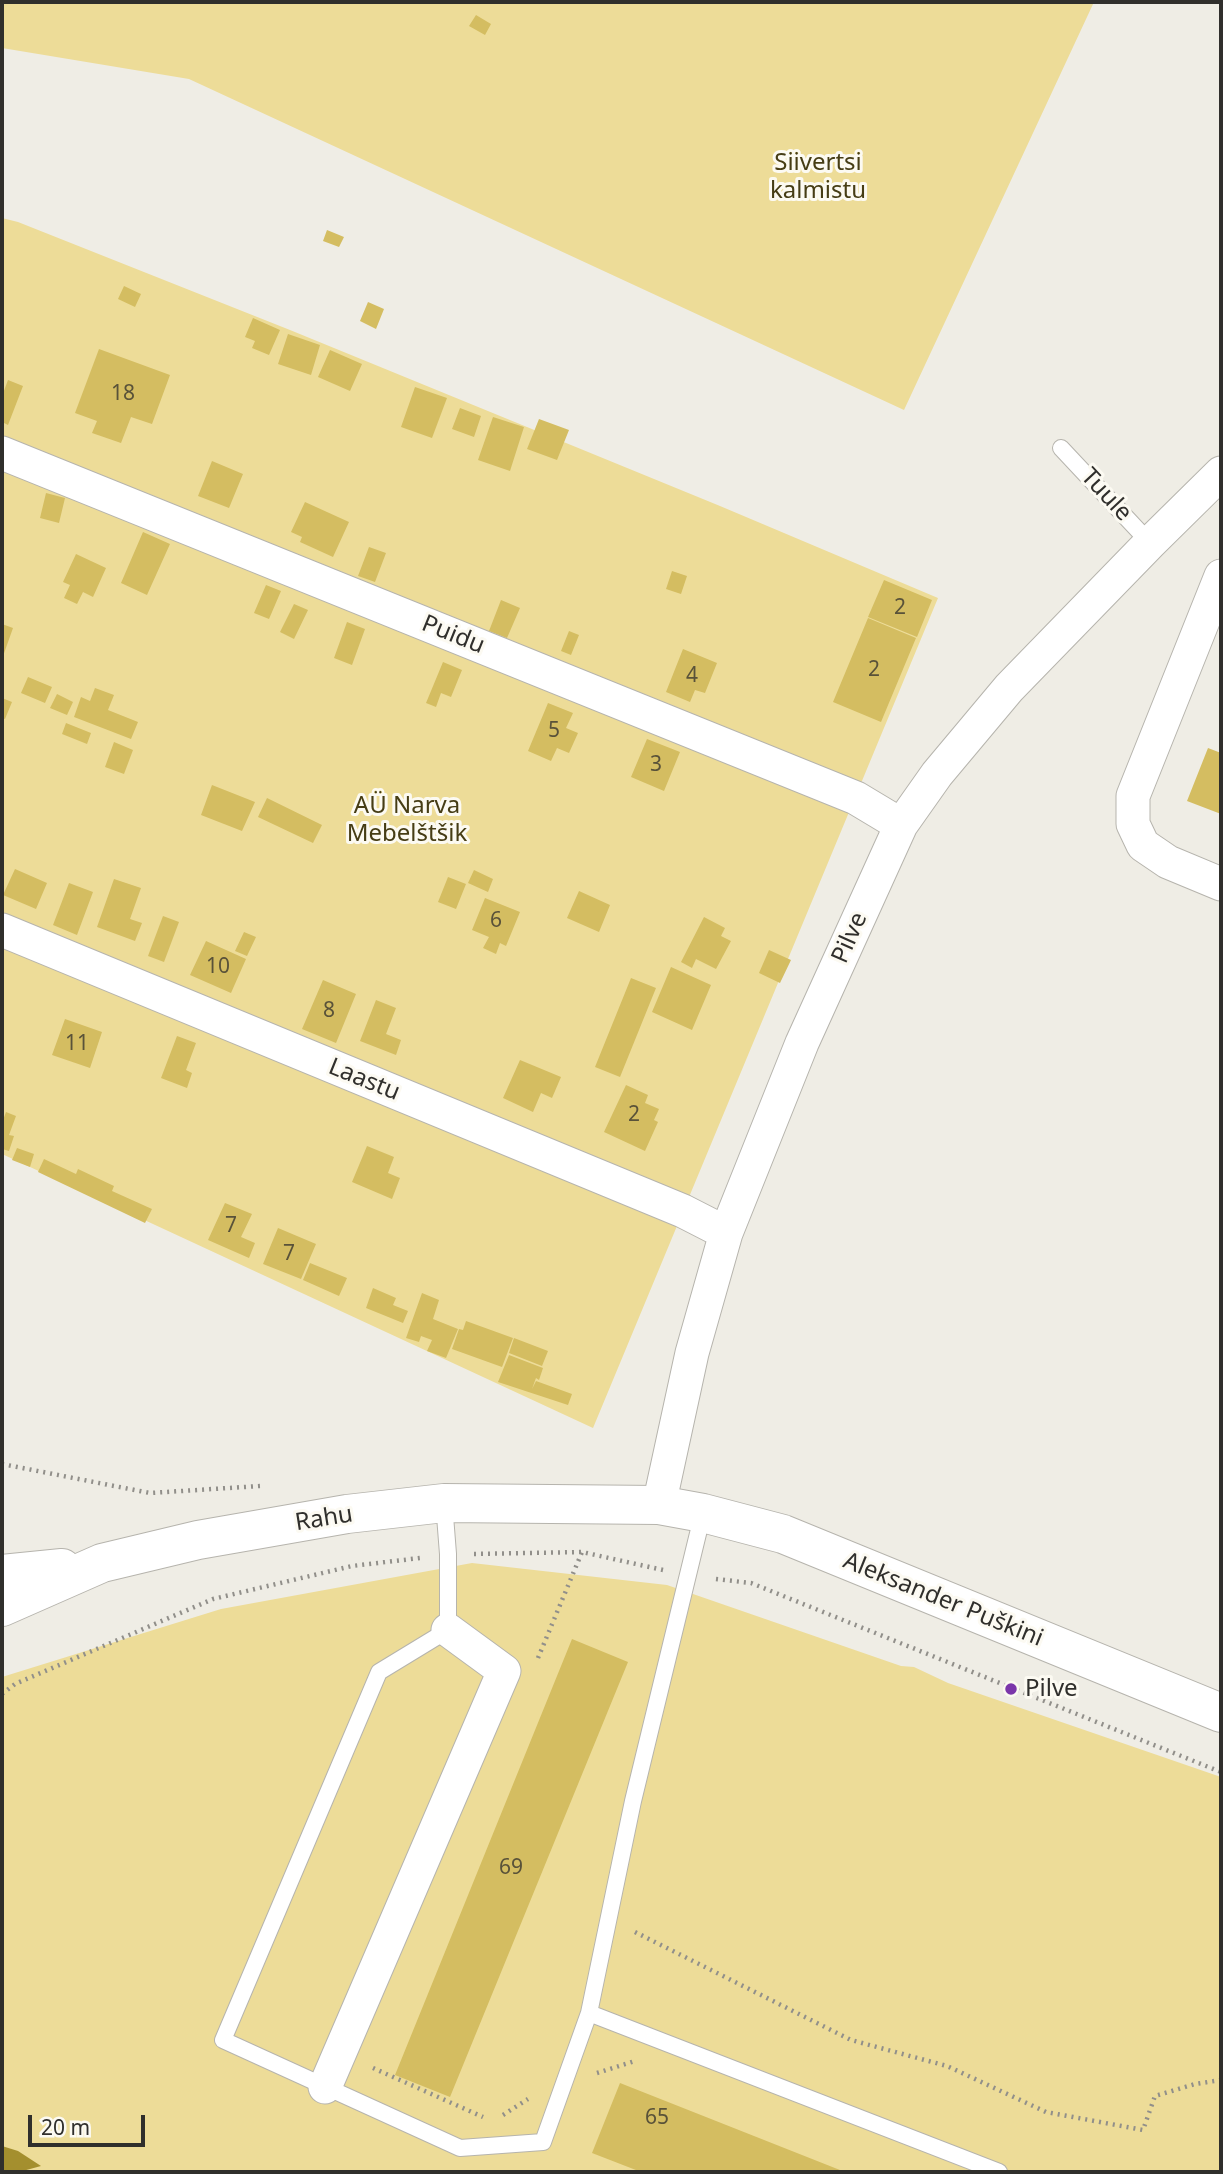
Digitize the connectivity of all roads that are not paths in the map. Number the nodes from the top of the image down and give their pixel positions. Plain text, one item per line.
1 (1061, 448) dead end
2 (2, 453) edge
3 (1221, 474) edge
4 (1150, 543) junction
5 (1221, 576) edge
6 (901, 825) junction
7 (1221, 884) edge
8 (2, 930) edge
9 (726, 1233) junction
10 (444, 1503) junction
11 (659, 1505) junction
12 (704, 1513) junction
13 (102, 1563) junction
14 (2, 1574) edge
15 (2, 1607) edge
16 (448, 1630) junction
17 (1221, 1713) edge
18 (589, 2013) junction
19 (325, 2087) junction
20 (999, 2172) edge

1 - 4 lane, Tuule
2 - 6 street, Puidu
3 - 4 street, Pilve
4 - 6 street, Pilve
5 - 7 street
6 - 9 street, Pilve
8 - 9 street, Laastu
9 - 11 street, Pilve
10 - 11 main road, Rahu
10 - 13 main road, Rahu
10 - 16 lane
11 - 12 main road, Aleksander Puškini
12 - 17 main road, Aleksander Puškini
12 - 18 lane
13 - 14 main road
13 - 15 main road, Rahu
16 - 19 street
16 - 19 lane
18 - 19 lane
18 - 20 lane

